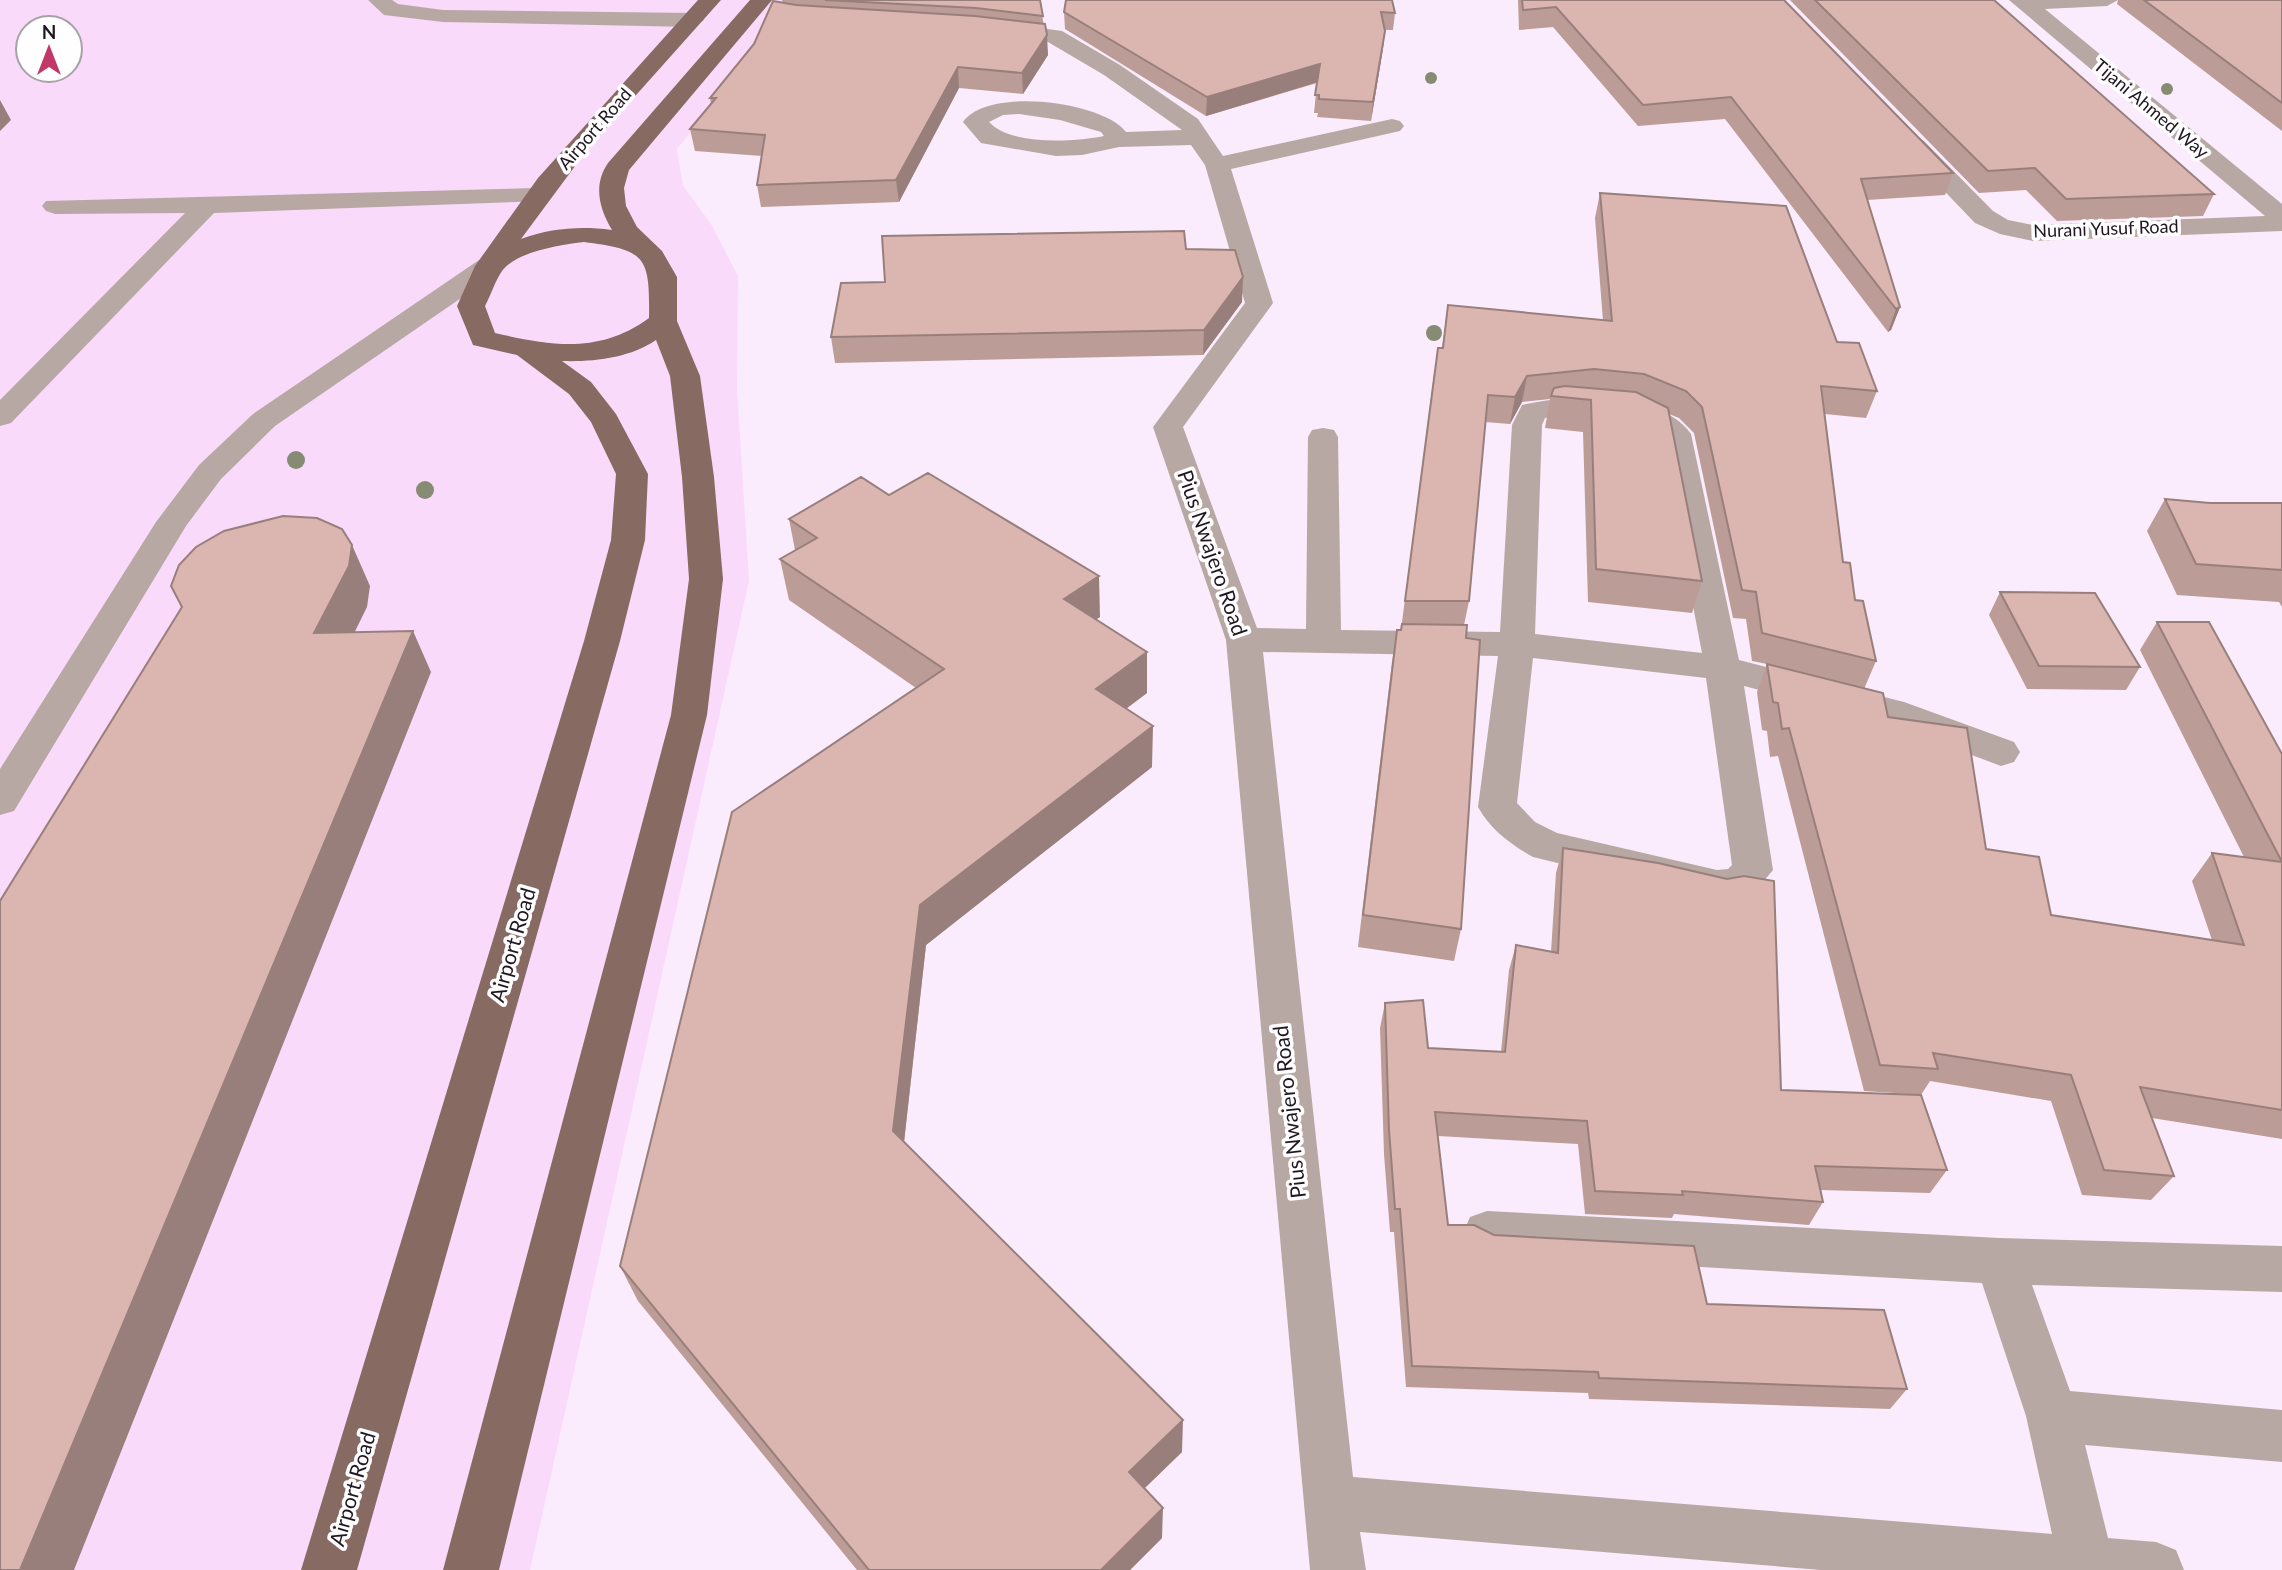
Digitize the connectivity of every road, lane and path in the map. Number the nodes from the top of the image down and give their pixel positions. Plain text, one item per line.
1 (379, 0) edge
2 (710, 0) edge
3 (2107, 0) edge
4 (2023, 2) edge
5 (769, 7) edge
6 (692, 20) junction
7 (964, 26) edge
8 (1392, 126) dead end
9 (1898, 128) edge
10 (1119, 140) junction
11 (1208, 151) junction
12 (536, 196) junction
13 (55, 205) dead end
14 (207, 205) junction
15 (2282, 217) edge
16 (2282, 223) edge
17 (633, 240) junction
18 (489, 266) junction
19 (663, 321) junction
20 (528, 350) junction
21 (0, 417) edge
22 (1323, 437) dead end
23 (1244, 640) junction
24 (1324, 641) junction
25 (1517, 644) junction
26 (1723, 668) junction
27 (2001, 752) dead end
28 (0, 801) edge
29 (1487, 1233) edge
30 (1999, 1261) junction
31 (2282, 1269) edge
32 (2052, 1416) junction
33 (2282, 1436) edge
34 (1329, 1502) junction
35 (2086, 1563) junction
36 (329, 1570) edge
37 (471, 1570) edge
38 (1338, 1570) edge
39 (2156, 1570) edge

1 - 6 street
2 - 6 main road, Airport Road
3 - 4 street
4 - 15 street, Tijani Ahmed Way
5 - 17 main road, Airport Road
6 - 12 main road, Airport Road
7 - 11 street, Pius Nwajero Road
8 - 11 street
9 - 16 street, Nurani Yusuf Road
10 - 10 street
10 - 11 street
11 - 23 street, Pius Nwajero Road
12 - 14 street
12 - 18 main road, Airport Road
13 - 14 street
14 - 21 street
17 - 18 main road
17 - 19 main road
18 - 20 main road
18 - 28 street
19 - 20 main road
19 - 37 main road
20 - 36 main road, Airport Road
22 - 24 street
23 - 24 street
23 - 34 street, Pius Nwajero Road
24 - 25 street
25 - 26 street
25 - 26 street
25 - 26 street
26 - 27 street
29 - 30 street
30 - 31 street
30 - 32 street
32 - 33 street
32 - 35 street
34 - 35 street
34 - 38 street, Pius Nwajero Road
35 - 39 street

